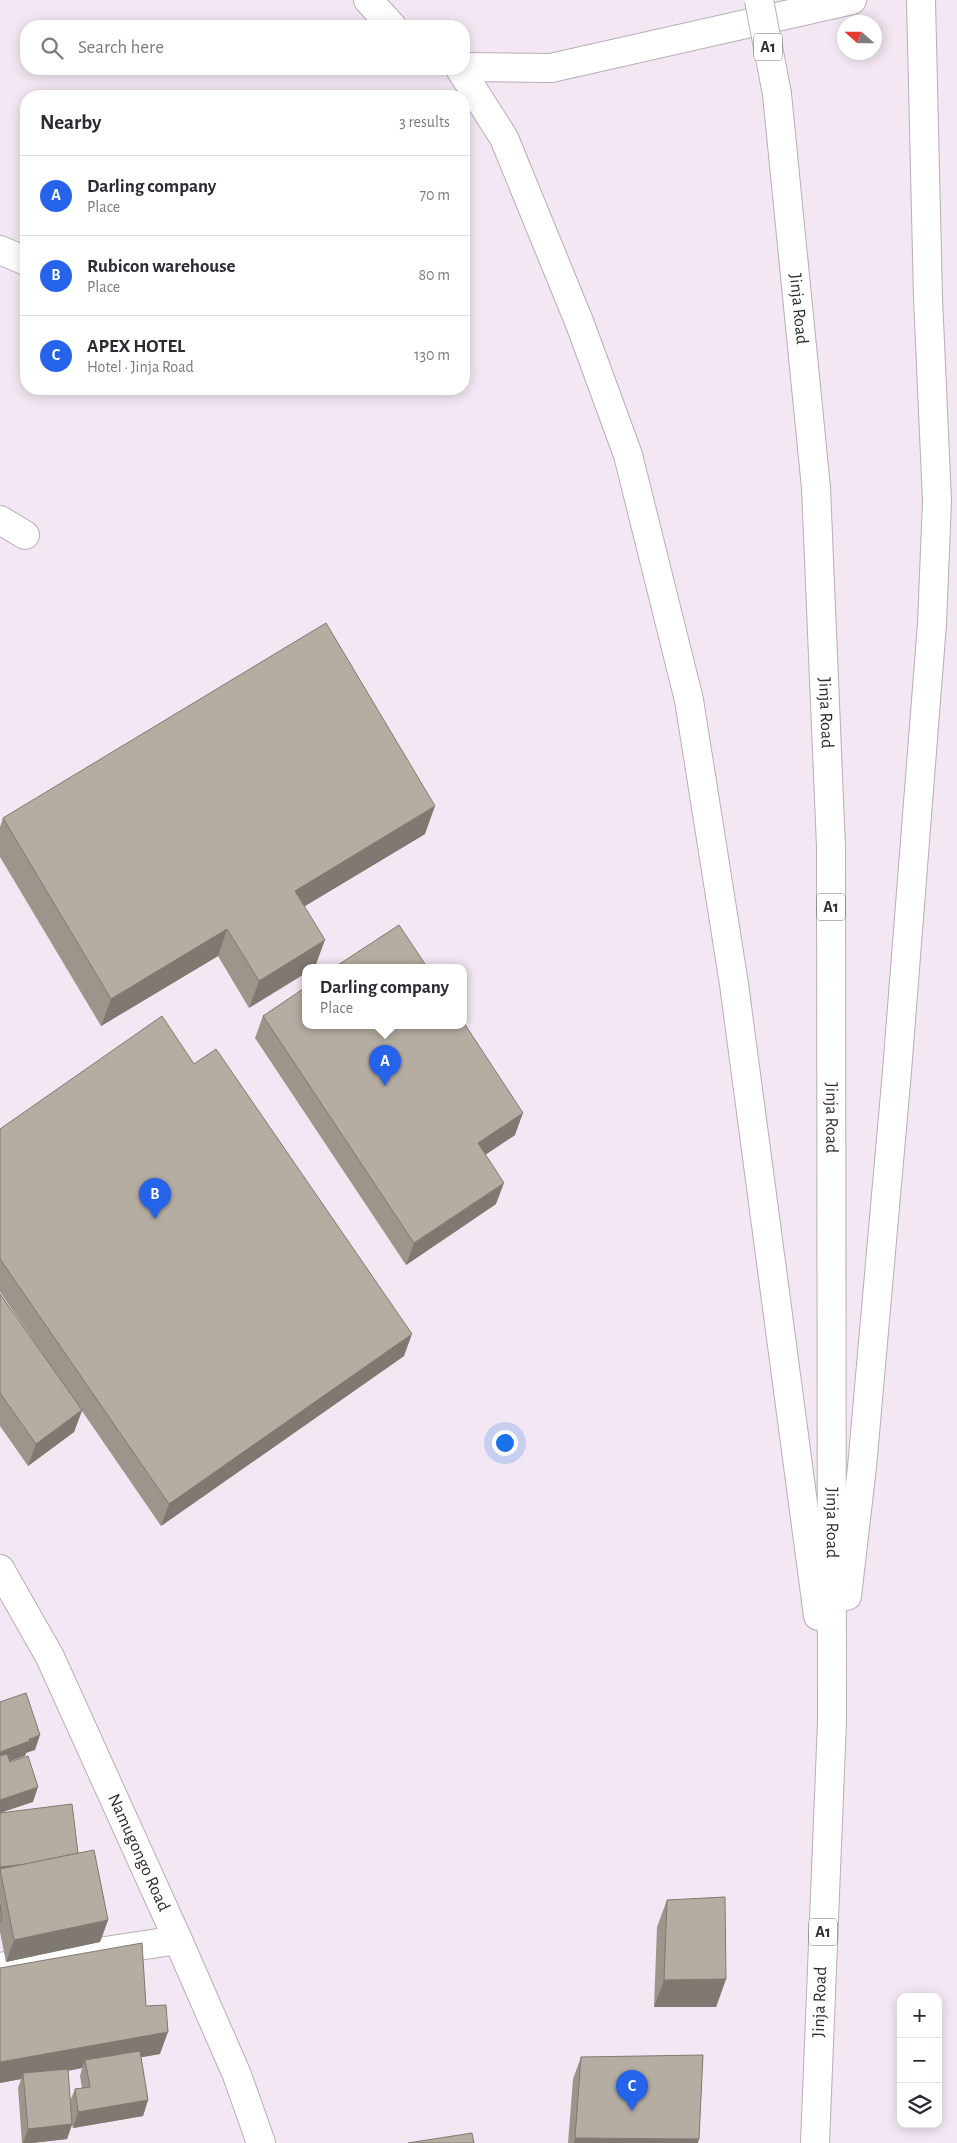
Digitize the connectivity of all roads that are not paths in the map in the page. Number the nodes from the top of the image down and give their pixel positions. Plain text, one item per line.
1 (368, 0) edge
2 (759, 0) edge
3 (852, 0) edge
4 (921, 0) edge
5 (386, 20) edge
6 (470, 67) edge
7 (464, 75) edge
8 (0, 250) edge
9 (20, 258) edge
10 (0, 520) edge
11 (25, 534) dead end
12 (0, 1569) edge
13 (832, 1721) junction
14 (178, 1940) junction
15 (0, 1967) edge
16 (261, 2143) edge
17 (815, 2143) edge

1 - 5 main road
2 - 13 main road, Jinja Road / A1, bridge
3 - 6 main road
4 - 13 main road
7 - 13 main road
8 - 9 main road
10 - 11 main road
12 - 14 main road, Namugongo Road
13 - 17 main road, Jinja Road / A1
14 - 15 main road
14 - 16 main road, Namugongo Road

